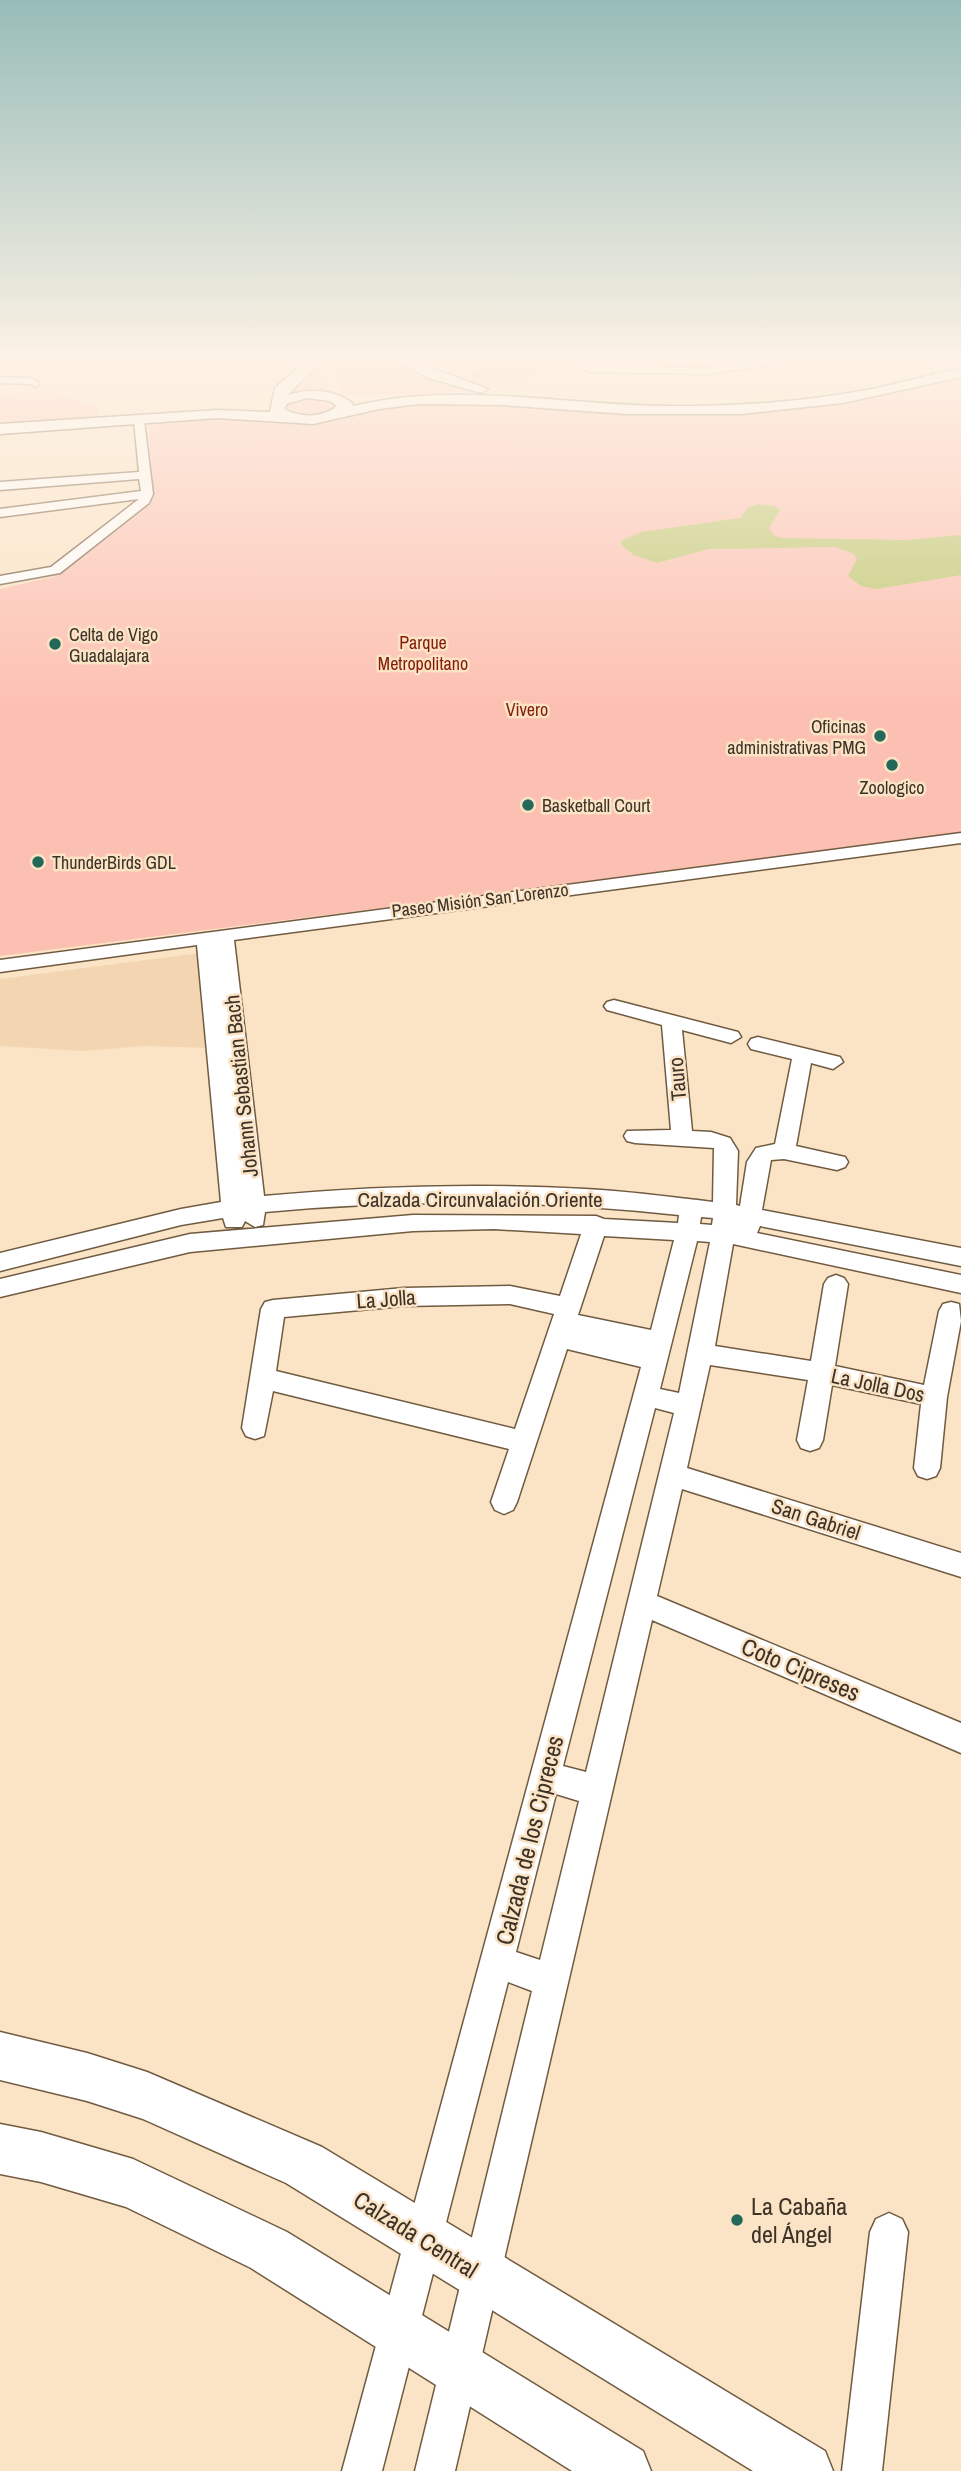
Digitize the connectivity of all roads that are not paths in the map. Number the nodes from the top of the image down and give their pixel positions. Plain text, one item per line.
1 (128, 476) edge
2 (145, 476) edge
3 (0, 486) edge
4 (147, 494) junction
5 (0, 513) edge
6 (0, 580) edge
7 (961, 838) edge
8 (961, 850) edge
9 (216, 943) junction
10 (0, 966) edge
11 (0, 977) edge
12 (614, 1006) dead end
13 (671, 1021) junction
14 (731, 1037) dead end
15 (758, 1044) dead end
16 (803, 1054) junction
17 (833, 1062) dead end
18 (635, 1136) dead end
19 (682, 1138) junction
20 (784, 1151) junction
21 (837, 1162) dead end
22 (243, 1207) junction
23 (689, 1218) junction
24 (596, 1224) junction
25 (736, 1225) junction
26 (246, 1237) junction
27 (825, 1242) junction
28 (961, 1257) edge
29 (0, 1262) edge
30 (836, 1284) dead end
31 (961, 1284) edge
32 (0, 1288) edge
33 (951, 1311) dead end
34 (562, 1321) junction
35 (702, 1347) junction
36 (658, 1351) junction
37 (821, 1373) junction
38 (262, 1378) junction
39 (646, 1396) junction
40 (934, 1397) junction
41 (688, 1406) junction
42 (255, 1428) dead end
43 (810, 1440) dead end
44 (524, 1442) junction
45 (927, 1468) dead end
46 (671, 1474) junction
47 (505, 1502) dead end
48 (961, 1565) edge
49 (640, 1602) junction
50 (961, 1738) edge
51 (545, 1776) junction
52 (596, 1790) junction
53 (498, 1962) junction
54 (551, 1981) junction
55 (0, 2056) edge
56 (0, 2149) edge
57 (889, 2232) dead end
58 (423, 2239) junction
59 (481, 2275) junction
60 (399, 2329) junction
61 (459, 2367) junction
62 (362, 2471) edge
63 (435, 2471) edge
64 (623, 2471) edge
65 (805, 2471) edge
66 (862, 2471) edge

1 - 3 street
2 - 4 street
4 - 5 street
4 - 6 street
7 - 9 street, Paseo Misión San Lorenzo
8 - 9 street, Paseo Misión San Lorenzo
9 - 10 street, Paseo Misión San Lorenzo
9 - 11 street, Paseo Misión San Lorenzo
9 - 22 street, Johann Sebastian Bach
12 - 13 street, Tauro
13 - 14 street, Tauro
13 - 19 street, Tauro
15 - 16 street
16 - 17 street
16 - 20 street
18 - 19 street
19 - 25 street
20 - 21 street
20 - 25 street
22 - 23 street, Calzada Circunvalación Oriente
22 - 26 street, Johann Sebastian Bach
22 - 29 street, Calzada Circunvalación Oriente
23 - 24 street, Calzada Circunvalación Oriente
23 - 25 street, Calzada Circunvalación Oriente
23 - 36 street, Calzada de los Cipreces
24 - 26 street, Calzada Circunvalación Oriente
24 - 34 street
25 - 27 street, Calzada Circunvalación Oriente
25 - 35 street
26 - 32 street, Calzada Circunvalación Oriente
27 - 28 street, Calzada Circunvalación Oriente
27 - 31 street, Calzada Circunvalación Oriente
30 - 37 street, La Jolla Dos
33 - 40 street, La Jolla Dos
34 - 36 street, La Jolla
34 - 38 street, La Jolla
34 - 44 street
35 - 37 street, La Jolla Dos
35 - 41 street
36 - 39 street, Calzada de los Cipreces
37 - 40 street, La Jolla Dos
37 - 43 street, La Jolla Dos
38 - 42 street, La Jolla
38 - 44 street
39 - 41 street
39 - 51 street, Calzada de los Cipreces
40 - 45 street, La Jolla Dos
41 - 46 street
44 - 47 street
46 - 48 street, San Gabriel
46 - 49 street
49 - 50 street, Coto Cipreses
49 - 52 street
51 - 52 street
51 - 53 street, Calzada de los Cipreces
52 - 54 street
53 - 54 street
53 - 58 street, Calzada de los Cipreces
54 - 59 street
55 - 58 street, Calzada Central
56 - 60 street
57 - 66 street
58 - 59 street, Calzada Central
58 - 60 street, Calzada de los Cipreces
59 - 61 street
59 - 65 street, Calzada Central
60 - 61 street
60 - 62 street, Calzada de los Cipreces
61 - 63 street
61 - 64 street

